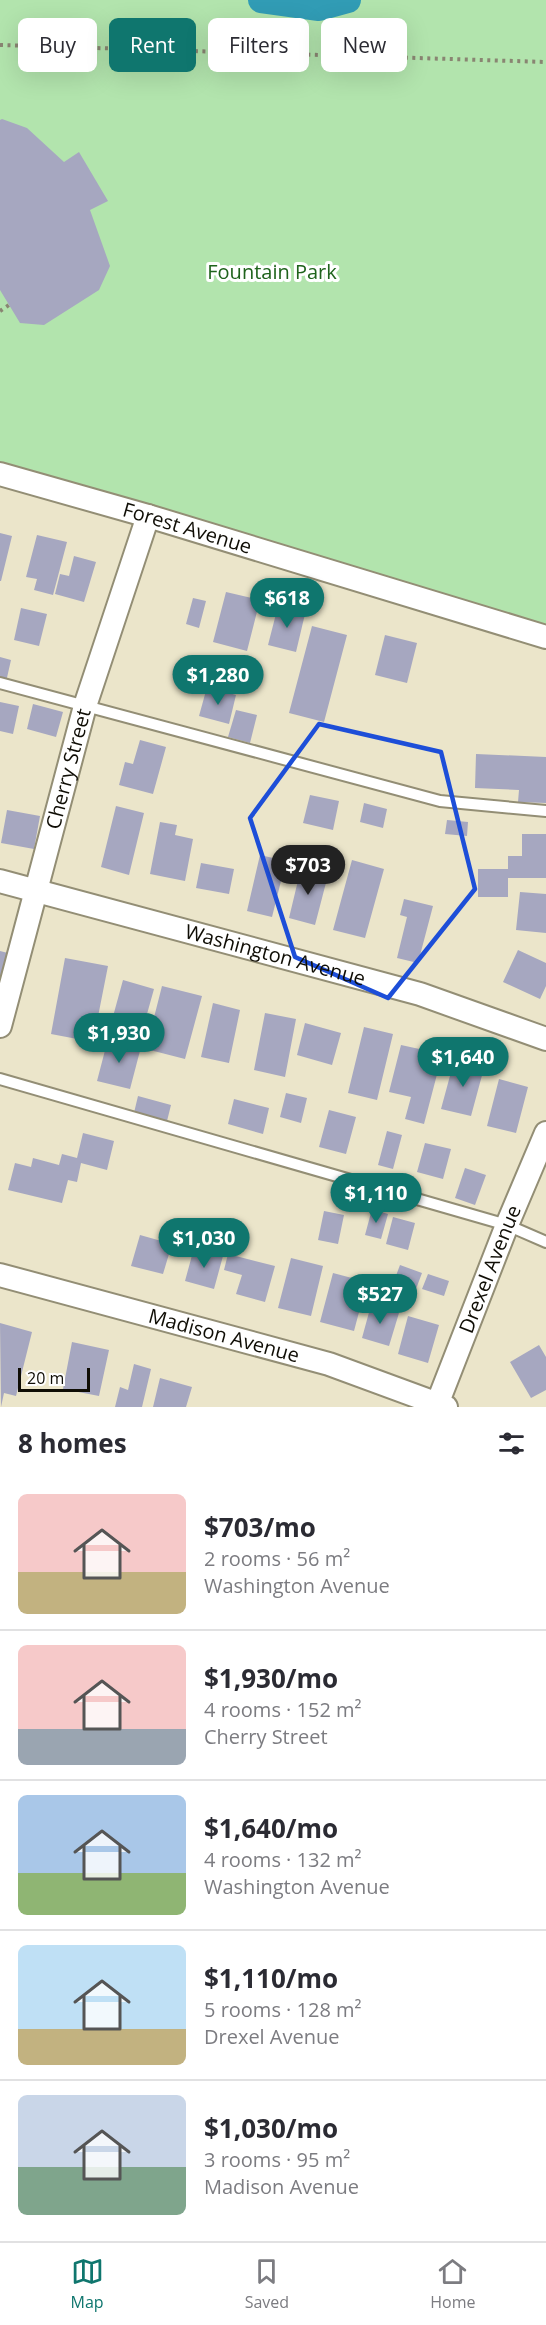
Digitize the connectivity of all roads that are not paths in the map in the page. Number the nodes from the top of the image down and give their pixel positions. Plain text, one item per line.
1 (0, 474) edge
2 (148, 516) junction
3 (546, 637) edge
4 (0, 683) edge
5 (85, 706) junction
6 (546, 810) edge
7 (0, 881) edge
8 (35, 891) junction
9 (0, 1026) edge
10 (546, 1039) edge
11 (0, 1079) edge
12 (546, 1132) edge
13 (507, 1225) junction
14 (546, 1242) edge
15 (0, 1275) edge
16 (439, 1406) edge

1 - 2 street, Forest Avenue
2 - 3 street, Forest Avenue
2 - 5 street, Cherry Street
4 - 5 lane
5 - 6 lane
5 - 8 street, Cherry Street
7 - 8 street, Washington Avenue
8 - 9 street, Cherry Street
8 - 10 street, Washington Avenue
11 - 13 lane
12 - 13 street, Drexel Avenue
13 - 14 lane
13 - 16 street, Drexel Avenue
15 - 16 street, Madison Avenue

